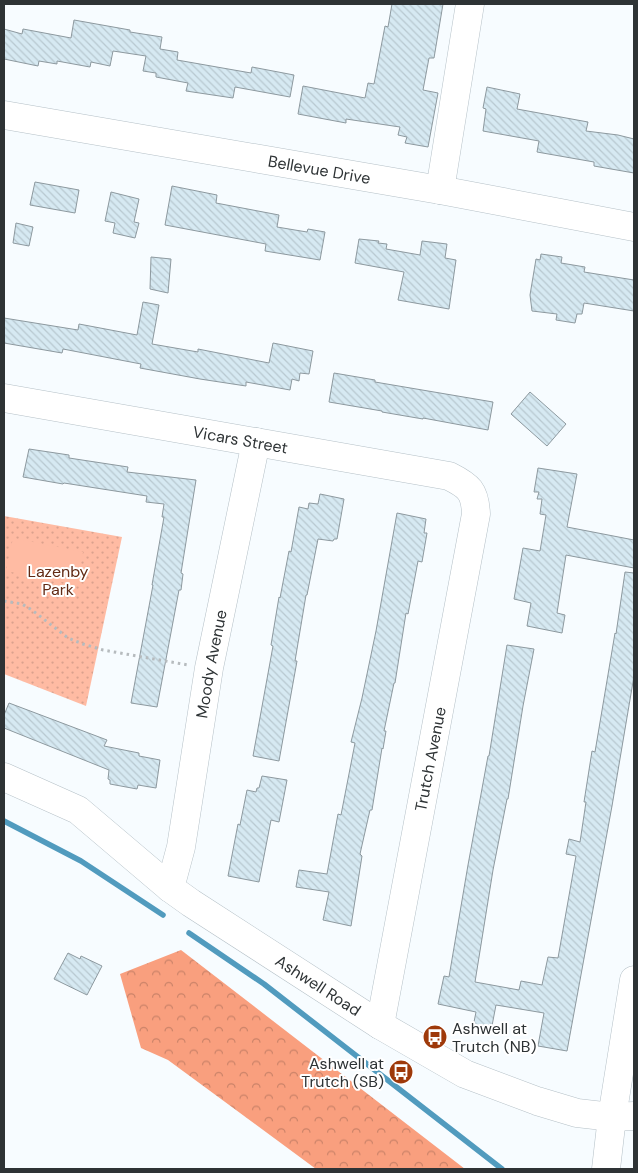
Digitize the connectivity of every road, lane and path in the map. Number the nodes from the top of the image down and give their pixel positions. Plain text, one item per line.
1 (470, 4) edge
2 (4, 115) edge
3 (440, 190) junction
4 (634, 227) edge
5 (4, 398) edge
6 (256, 442) junction
7 (472, 493) joint
8 (4, 601) edge
9 (209, 668) junction
10 (4, 778) edge
11 (170, 888) junction
12 (634, 980) edge
13 (380, 1025) junction
14 (623, 1116) edge
15 (606, 1169) edge

1 - 3 street
2 - 3 street, Bellevue Drive
3 - 4 street, Bellevue Drive
5 - 6 street, Vicars Street
6 - 7 street, Vicars Street
6 - 9 street, Moody Avenue
7 - 13 street, Trutch Avenue
8 - 9 path
9 - 11 street, Moody Avenue
10 - 11 street, Ashwell Road
11 - 13 street, Ashwell Road
12 - 14 street
13 - 14 street, Ashwell Road
14 - 15 street

